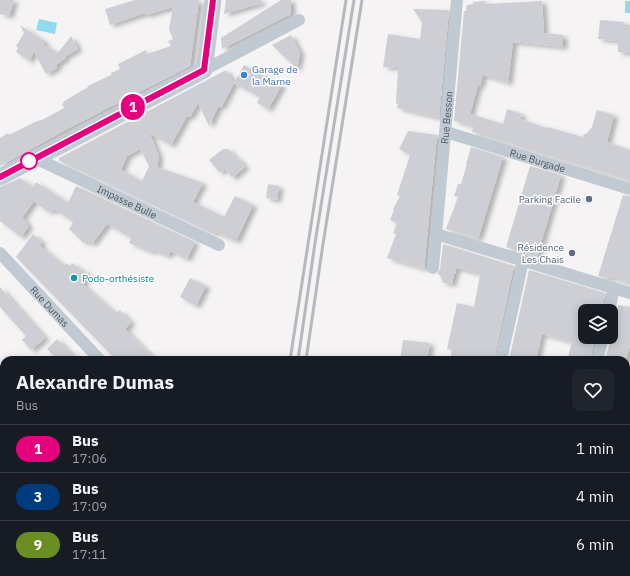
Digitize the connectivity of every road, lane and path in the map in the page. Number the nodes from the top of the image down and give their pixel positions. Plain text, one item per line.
1 (213, 0) edge
2 (457, 0) edge
3 (299, 20) dead end
4 (204, 70) junction
5 (446, 132) junction
6 (35, 158) junction
7 (0, 177) edge
8 (630, 189) edge
9 (436, 234) junction
10 (219, 244) dead end
11 (0, 253) edge
12 (523, 261) junction
13 (433, 268) dead end
14 (614, 288) junction
15 (630, 293) edge
16 (611, 304) edge
17 (601, 344) edge
18 (96, 356) edge
19 (502, 356) edge
20 (598, 356) edge

1 - 4 main road
2 - 5 street, Rue Besson
3 - 4 street
4 - 6 main road
5 - 8 street, Rue Burgade
5 - 9 street, Rue Besson
6 - 7 main road
6 - 10 street, Impasse Bulle
9 - 12 street
9 - 13 street, Rue Besson
11 - 18 street, Rue Dumas
12 - 14 street
12 - 19 street
14 - 15 street
14 - 16 street
17 - 20 street

